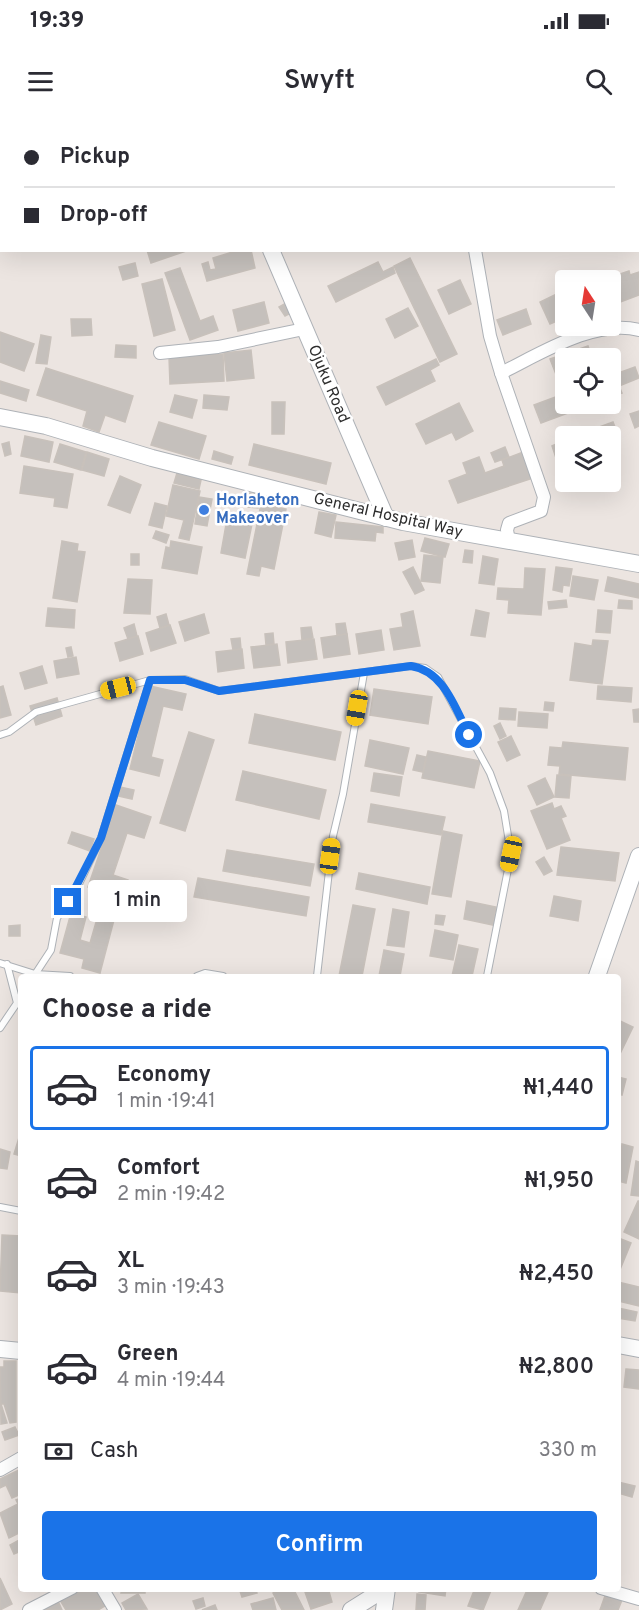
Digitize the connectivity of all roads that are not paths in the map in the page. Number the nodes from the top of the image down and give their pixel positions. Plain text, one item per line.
1 (272, 252) edge
2 (475, 252) edge
3 (304, 329) junction
4 (639, 330) edge
5 (160, 353) dead end
6 (501, 373) junction
7 (0, 417) edge
8 (386, 518) junction
9 (509, 541) junction
10 (639, 564) edge
11 (364, 673) junction
12 (150, 680) junction
13 (0, 735) edge
14 (639, 856) edge
15 (4, 963) edge
16 (32, 974) edge
17 (36, 974) edge
18 (316, 974) edge
19 (487, 974) edge
20 (598, 974) edge
21 (18, 998) edge
22 (18, 1001) edge
23 (0, 1028) edge
24 (0, 1207) edge
25 (18, 1210) edge
26 (621, 1346) edge
27 (0, 1349) edge
28 (639, 1349) edge
29 (18, 1351) edge
30 (18, 1460) edge
31 (0, 1470) edge
32 (64, 1592) edge
33 (104, 1592) edge
34 (380, 1592) edge
35 (386, 1592) edge
36 (615, 1592) edge
37 (639, 1599) edge
38 (29, 1610) edge
39 (115, 1610) edge
40 (351, 1610) edge
41 (384, 1610) edge

1 - 3 main road, Ojuku Road
2 - 6 street
3 - 5 street
3 - 8 main road, Ojuku Road
4 - 6 street
6 - 9 street
7 - 8 main road, General Hospital Way
8 - 9 main road, General Hospital Way
9 - 10 main road, General Hospital Way
11 - 12 lane
11 - 18 lane
11 - 19 lane
12 - 13 lane
12 - 17 lane
14 - 20 main road
15 - 16 lane
15 - 21 lane
22 - 23 lane
24 - 25 lane
26 - 28 main road
27 - 29 main road
30 - 31 street
32 - 38 street
33 - 39 street
34 - 40 main road
35 - 41 main road
36 - 37 street

